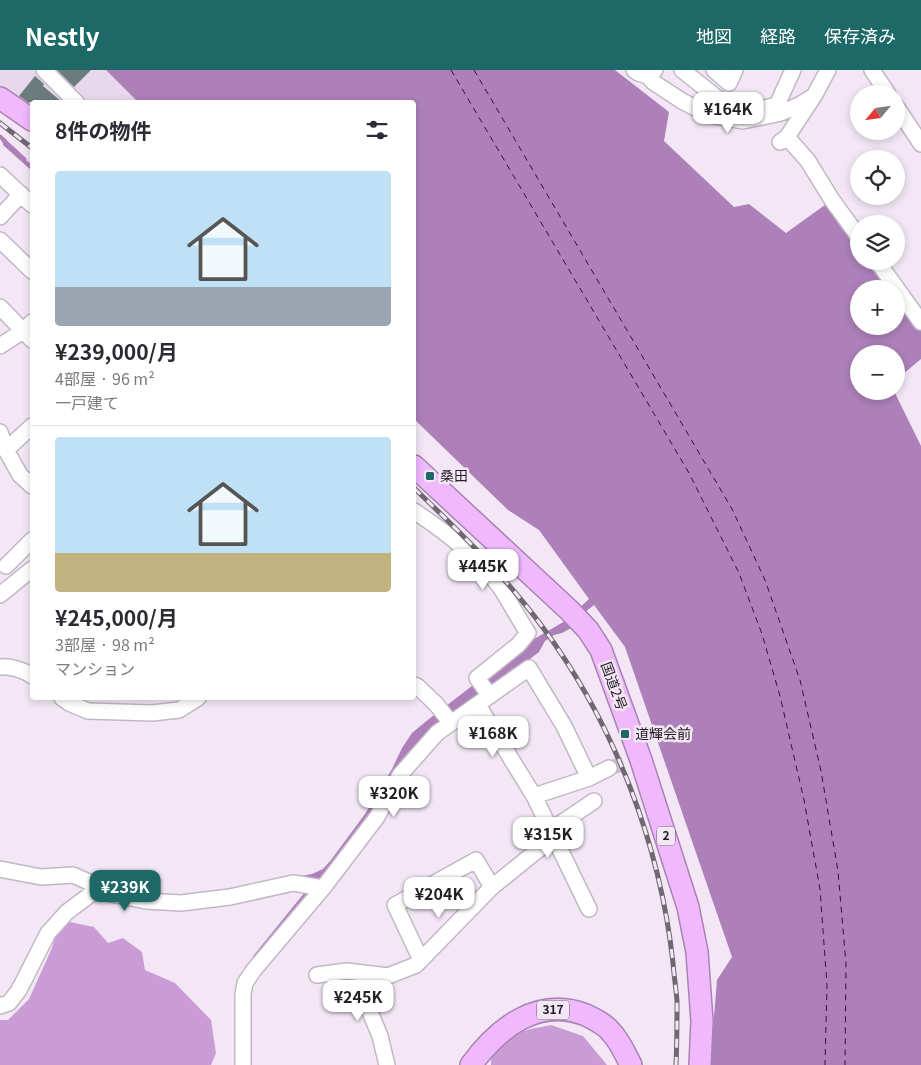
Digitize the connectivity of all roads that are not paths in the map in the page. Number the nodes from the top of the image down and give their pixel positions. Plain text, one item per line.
1 (44, 70) edge
2 (682, 70) edge
3 (714, 70) edge
4 (736, 70) edge
5 (793, 70) edge
6 (828, 70) edge
7 (872, 70) edge
8 (646, 72) edge
9 (882, 85) edge
10 (814, 96) junction
11 (0, 98) edge
12 (74, 100) edge
13 (30, 119) edge
14 (905, 120) edge
15 (921, 144) edge
16 (0, 175) edge
17 (21, 194) junction
18 (30, 203) edge
19 (0, 217) edge
20 (850, 225) edge
21 (0, 240) edge
22 (30, 269) edge
23 (883, 270) edge
24 (0, 307) edge
25 (921, 322) edge
26 (29, 331) edge
27 (0, 346) edge
28 (30, 428) edge
29 (0, 432) edge
30 (6, 450) junction
31 (416, 468) edge
32 (30, 484) edge
33 (416, 512) edge
34 (30, 542) edge
35 (6, 566) dead end
36 (30, 571) edge
37 (0, 595) edge
38 (0, 667) edge
39 (30, 674) edge
40 (416, 686) edge
41 (490, 696) junction
42 (65, 700) edge
43 (195, 700) edge
44 (478, 705) junction
45 (451, 723) junction
46 (609, 768) tunnel mouth
47 (589, 778) junction
48 (534, 796) junction
49 (594, 801) dead end
50 (552, 834) junction
51 (0, 869) edge
52 (316, 887) junction
53 (492, 887) junction
54 (101, 892) junction
55 (589, 909) dead end
56 (421, 960) junction
57 (356, 972) junction
58 (317, 975) dead end
59 (0, 1006) edge
60 (243, 1065) edge
61 (388, 1065) edge
62 (471, 1065) edge
63 (631, 1065) edge
64 (700, 1065) edge

1 - 12 street
2 - 5 street
3 - 4 street
6 - 10 street
7 - 9 street
8 - 10 street
10 - 20 street
11 - 13 highway
14 - 15 street
16 - 17 street
17 - 18 street
17 - 19 street
21 - 22 street
23 - 25 street
24 - 26 street
26 - 27 street
28 - 30 street
29 - 30 street
30 - 32 street
31 - 64 highway, 国道2号 / 2
33 - 41 street
34 - 35 street
36 - 37 street
38 - 39 street
40 - 45 street
41 - 44 street
41 - 47 street
42 - 43 street
44 - 45 street
44 - 48 street
45 - 52 street
46 - 47 street
47 - 48 street
48 - 50 street
49 - 50 street
50 - 53 street
50 - 55 street
51 - 54 street
52 - 54 street
52 - 60 street
53 - 56 street
53 - 56 street
54 - 59 street
56 - 57 street
57 - 58 street
57 - 61 street
62 - 63 highway, 317

